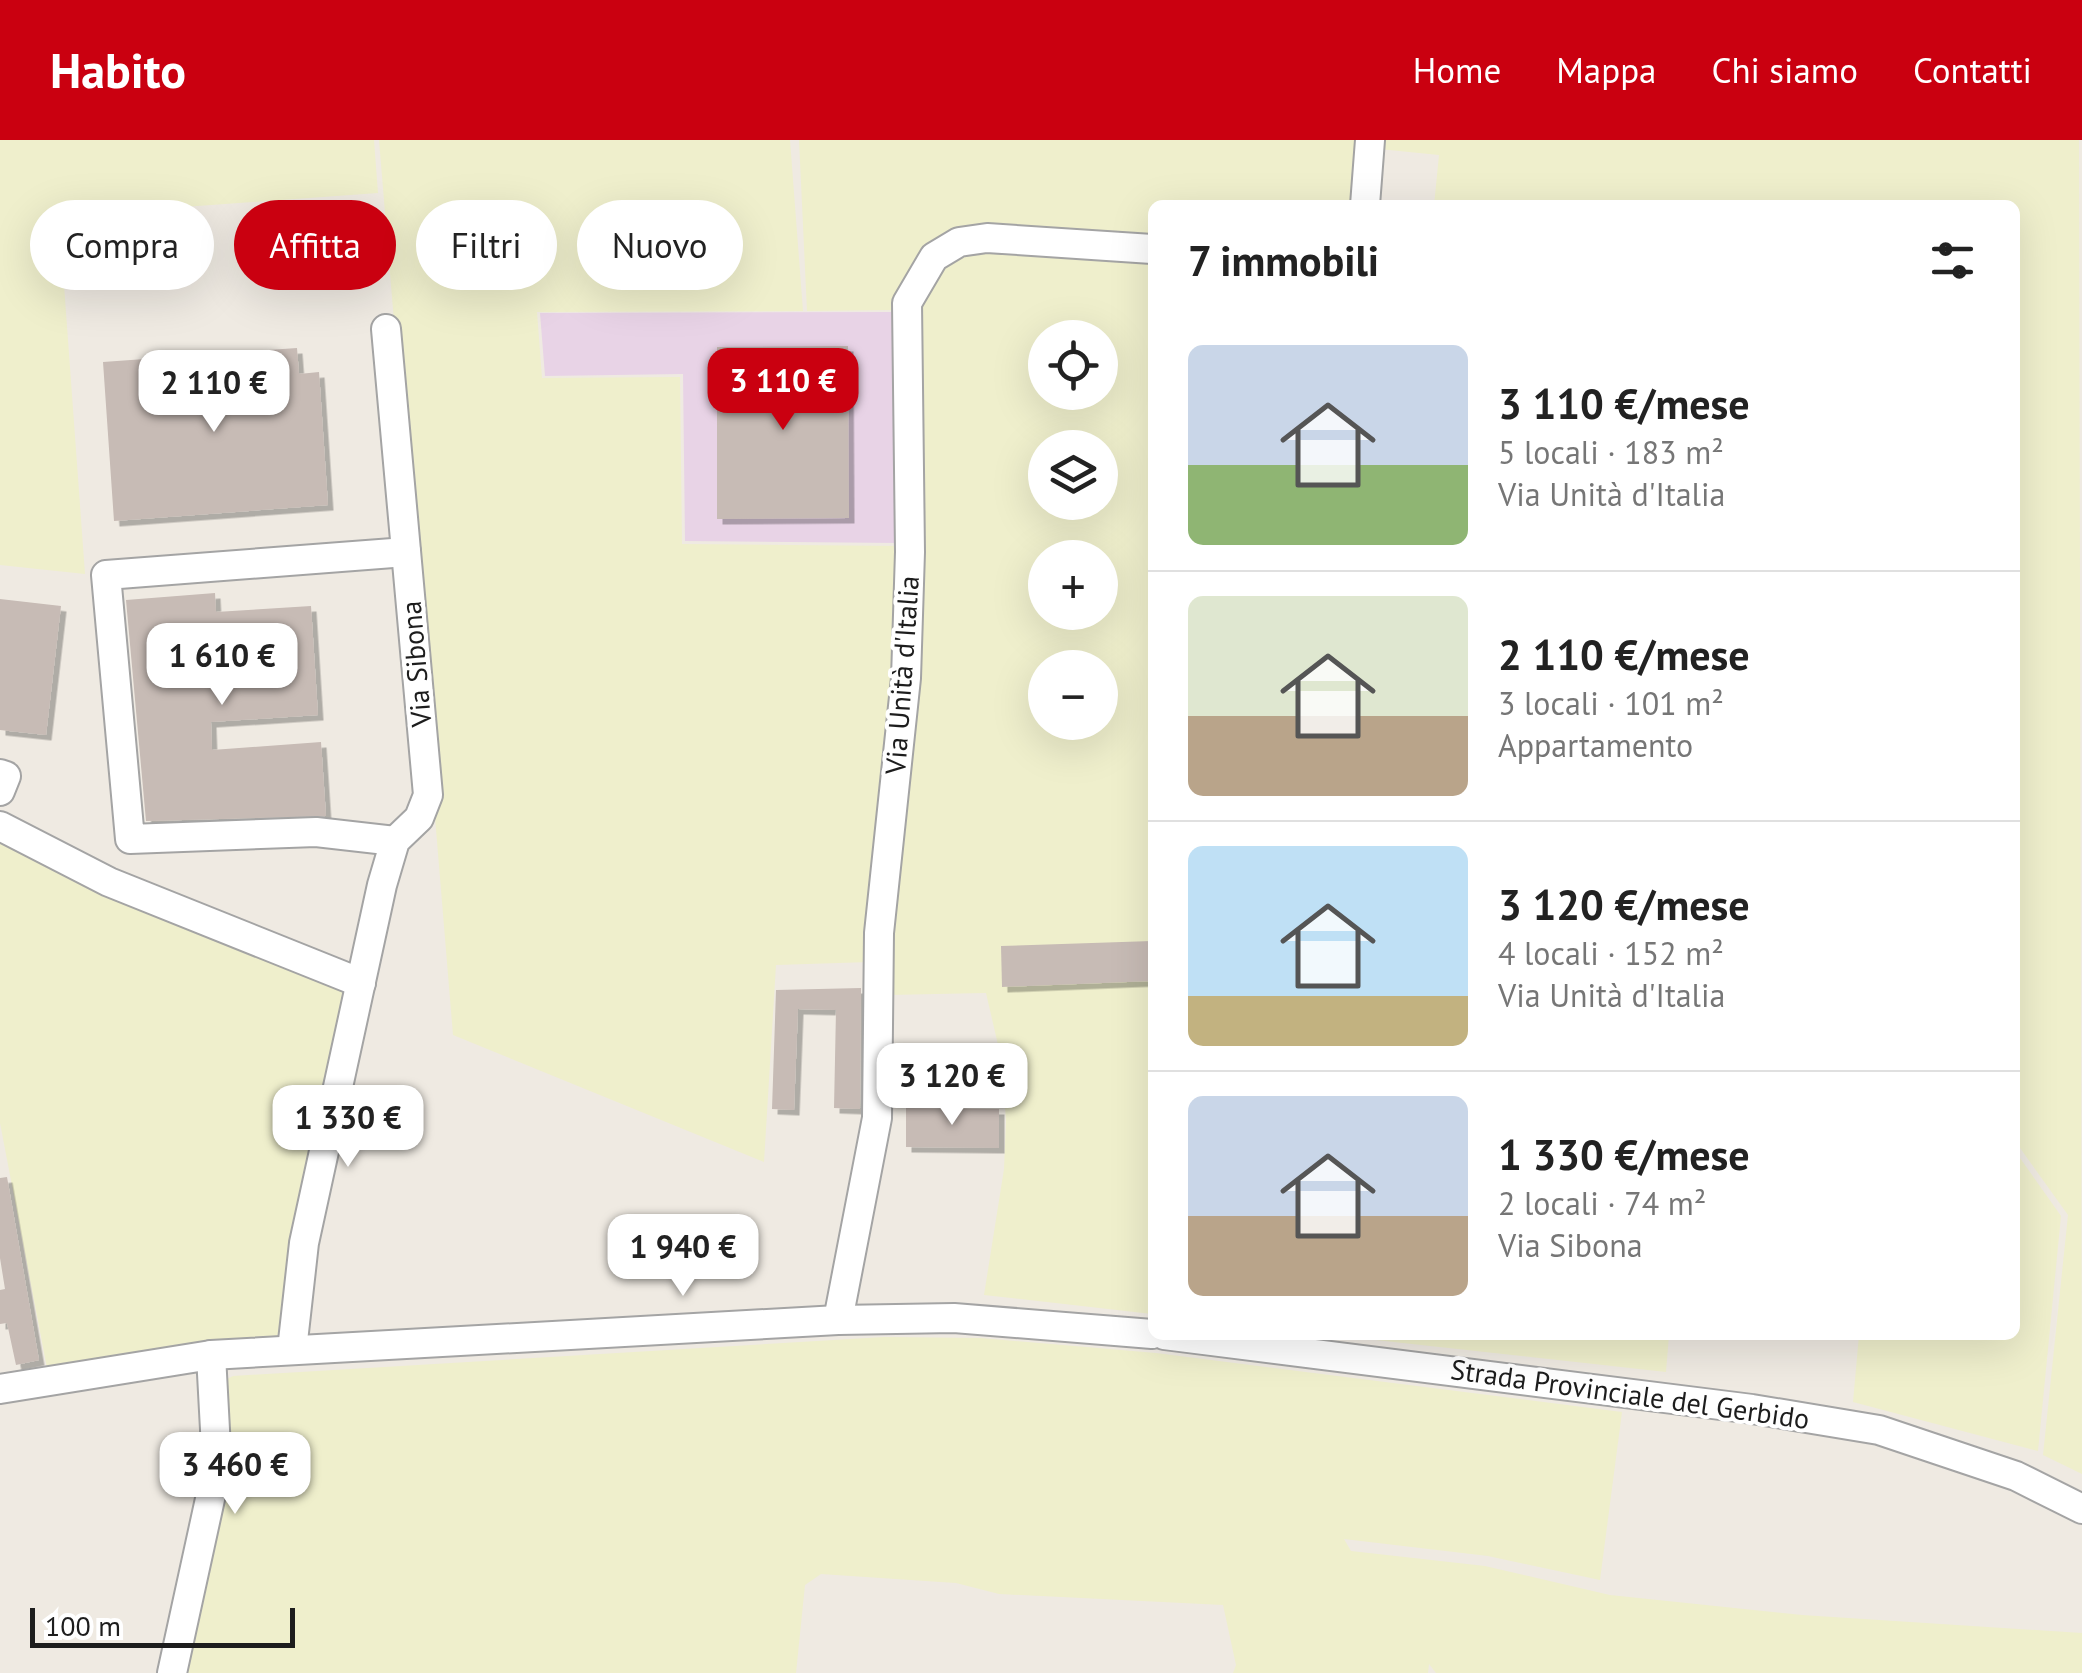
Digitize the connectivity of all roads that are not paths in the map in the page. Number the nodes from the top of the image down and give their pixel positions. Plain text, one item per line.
1 (1370, 140) edge
2 (1365, 200) edge
3 (1148, 249) edge
4 (386, 329) dead end
5 (406, 552) junction
6 (0, 774) edge
7 (0, 790) edge
8 (0, 826) edge
9 (395, 841) junction
10 (360, 983) junction
11 (838, 1320) junction
12 (1148, 1334) edge
13 (1204, 1340) edge
14 (292, 1350) junction
15 (211, 1355) junction
16 (0, 1389) edge
17 (2082, 1509) edge
18 (172, 1673) edge

1 - 2 street
3 - 11 street, Via Unità d'Italia
4 - 5 street, Via Sibona
5 - 9 street, Via Sibona
5 - 9 street
6 - 7 street
8 - 10 street
9 - 10 street, Via Sibona
10 - 14 street, Via Sibona
11 - 12 street
11 - 14 street
13 - 17 street, Strada Provinciale del Gerbido
14 - 15 street
15 - 16 street
15 - 18 street

